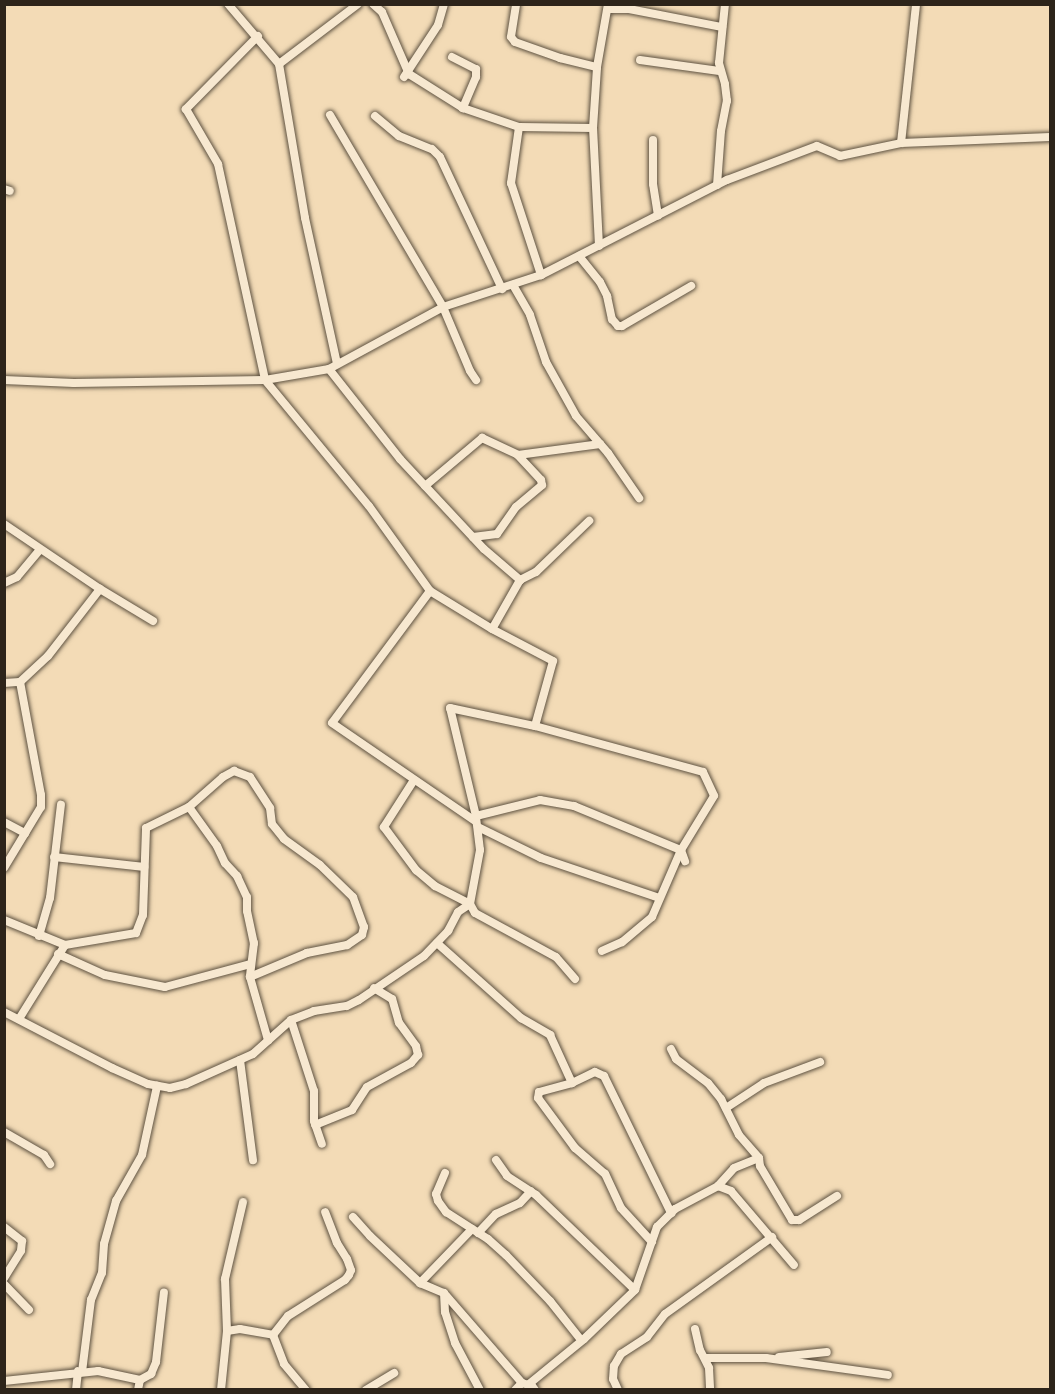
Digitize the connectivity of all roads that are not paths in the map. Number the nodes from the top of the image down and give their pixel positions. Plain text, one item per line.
1 (358, 4) edge
2 (373, 4) edge
3 (389, 4) edge
4 (444, 4) edge
5 (725, 4) edge
6 (916, 4) edge
7 (229, 5) edge
8 (516, 5) edge
9 (608, 7) edge
10 (382, 12) junction
11 (722, 27) junction
12 (258, 36) junction
13 (452, 57) dead end
14 (640, 60) dead end
15 (279, 64) junction
16 (597, 67) junction
17 (719, 70) junction
18 (406, 75) junction
19 (463, 108) junction
20 (330, 115) dead end
21 (375, 116) dead end
22 (519, 128) junction
23 (593, 128) junction
24 (1050, 137) edge
25 (653, 140) dead end
26 (901, 143) junction
27 (717, 185) junction
28 (658, 216) junction
29 (599, 246) junction
30 (579, 256) junction
31 (541, 275) junction
32 (513, 285) junction
33 (690, 286) dead end
34 (502, 289) junction
35 (443, 307) junction
36 (337, 364) junction
37 (329, 369) junction
38 (4, 380) edge
39 (265, 380) junction
40 (476, 380) dead end
41 (600, 444) junction
42 (518, 455) junction
43 (425, 486) junction
44 (639, 498) dead end
45 (589, 522) dead end
46 (4, 524) edge
47 (473, 537) junction
48 (40, 550) junction
49 (520, 580) junction
50 (4, 583) edge
51 (100, 590) junction
52 (430, 591) junction
53 (153, 621) dead end
54 (492, 629) junction
55 (20, 682) junction
56 (4, 683) edge
57 (535, 726) junction
58 (414, 780) junction
59 (61, 805) dead end
60 (189, 807) junction
61 (476, 821) junction
62 (4, 822) edge
63 (26, 833) junction
64 (681, 850) junction
65 (54, 856) junction
66 (685, 861) dead end
67 (144, 867) junction
68 (4, 868) edge
69 (658, 898) junction
70 (470, 904) junction
71 (4, 920) edge
72 (39, 936) junction
73 (437, 943) junction
74 (65, 945) junction
75 (602, 951) dead end
76 (58, 954) junction
77 (251, 964) junction
78 (250, 977) junction
79 (575, 979) dead end
80 (374, 988) junction
81 (4, 1012) edge
82 (19, 1019) junction
83 (291, 1020) junction
84 (268, 1040) junction
85 (671, 1049) dead end
86 (240, 1060) junction
87 (820, 1062) dead end
88 (572, 1083) junction
89 (157, 1086) junction
90 (726, 1108) junction
91 (315, 1125) junction
92 (4, 1132) edge
93 (322, 1144) dead end
94 (759, 1158) junction
95 (253, 1160) dead end
96 (496, 1160) dead end
97 (50, 1164) dead end
98 (445, 1173) dead end
99 (718, 1186) junction
100 (531, 1191) junction
101 (837, 1196) dead end
102 (243, 1202) dead end
103 (325, 1212) dead end
104 (671, 1213) junction
105 (353, 1217) dead end
106 (4, 1227) edge
107 (475, 1231) junction
108 (772, 1237) junction
109 (652, 1242) junction
110 (794, 1265) dead end
111 (4, 1278) edge
112 (420, 1283) junction
113 (4, 1284) edge
114 (635, 1290) junction
115 (164, 1292) dead end
116 (444, 1293) junction
117 (29, 1310) dead end
118 (695, 1329) dead end
119 (227, 1330) junction
120 (273, 1335) junction
121 (581, 1340) junction
122 (827, 1352) dead end
123 (705, 1358) junction
124 (766, 1358) junction
125 (80, 1371) junction
126 (394, 1373) dead end
127 (888, 1375) dead end
128 (140, 1380) junction
129 (4, 1381) edge
130 (525, 1386) edge
131 (76, 1389) edge
132 (138, 1389) edge
133 (221, 1389) edge
134 (306, 1389) edge
135 (366, 1389) edge
136 (480, 1389) edge
137 (618, 1389) edge
138 (710, 1389) edge

1 - 15 street
2 - 10 street
3 - 10 street
4 - 18 street
5 - 11 street
6 - 26 street
7 - 12 street
8 - 16 street
9 - 11 street
9 - 16 street
10 - 18 street
11 - 17 street
12 - 15 street
12 - 39 street
13 - 19 street
14 - 17 street
15 - 36 street
16 - 23 street
17 - 27 street
18 - 19 street
19 - 22 street
20 - 35 street
21 - 34 street
22 - 23 street
22 - 31 street
23 - 29 street
24 - 26 street
25 - 28 street
26 - 27 street
27 - 28 street
28 - 29 street
29 - 30 street
30 - 31 street
30 - 33 street
31 - 32 street
32 - 34 street
32 - 41 street
34 - 35 street
35 - 36 street
35 - 40 street
36 - 37 street
37 - 39 street
37 - 43 street
38 - 39 street
39 - 52 street
41 - 42 street
41 - 44 street
42 - 43 street
42 - 47 street
43 - 47 street
45 - 49 street
46 - 48 street
47 - 49 street
48 - 50 street
48 - 51 street
49 - 54 street
51 - 53 street
51 - 55 street
52 - 54 street
52 - 58 street
54 - 57 street
55 - 56 street
55 - 63 street
57 - 61 street
57 - 64 street
58 - 61 street
58 - 70 street
59 - 65 street
60 - 67 street
60 - 77 street
60 - 78 street
61 - 64 street
61 - 69 street
61 - 70 street
62 - 63 street
63 - 68 street
64 - 66 street
64 - 69 street
65 - 67 street
65 - 72 street
67 - 74 street
69 - 75 street
70 - 73 street
70 - 79 street
71 - 72 street
72 - 74 street
73 - 80 street
73 - 88 street
74 - 76 street
76 - 77 street
76 - 82 street
77 - 78 street
78 - 84 street
80 - 83 street
80 - 91 street
81 - 82 street
82 - 89 street
83 - 84 street
83 - 91 street
84 - 86 street
85 - 90 street
86 - 89 street
86 - 95 street
87 - 90 street
88 - 104 street
88 - 109 street
89 - 125 street
90 - 94 street
91 - 93 street
92 - 97 street
94 - 99 street
94 - 101 street
96 - 100 street
98 - 107 street
99 - 104 street
99 - 108 street
100 - 107 street
100 - 114 street
102 - 119 street
103 - 120 street
104 - 109 street
105 - 112 street
106 - 111 street
107 - 112 street
107 - 121 street
108 - 110 street
108 - 137 street
109 - 114 street
112 - 116 street
113 - 117 street
114 - 121 street
115 - 128 street
116 - 130 street
116 - 136 street
118 - 123 street
119 - 120 street
119 - 133 street
120 - 134 street
121 - 130 street
122 - 124 street
123 - 124 street
123 - 138 street
124 - 127 street
125 - 128 street
125 - 129 street
125 - 131 street
126 - 135 street
128 - 132 street

